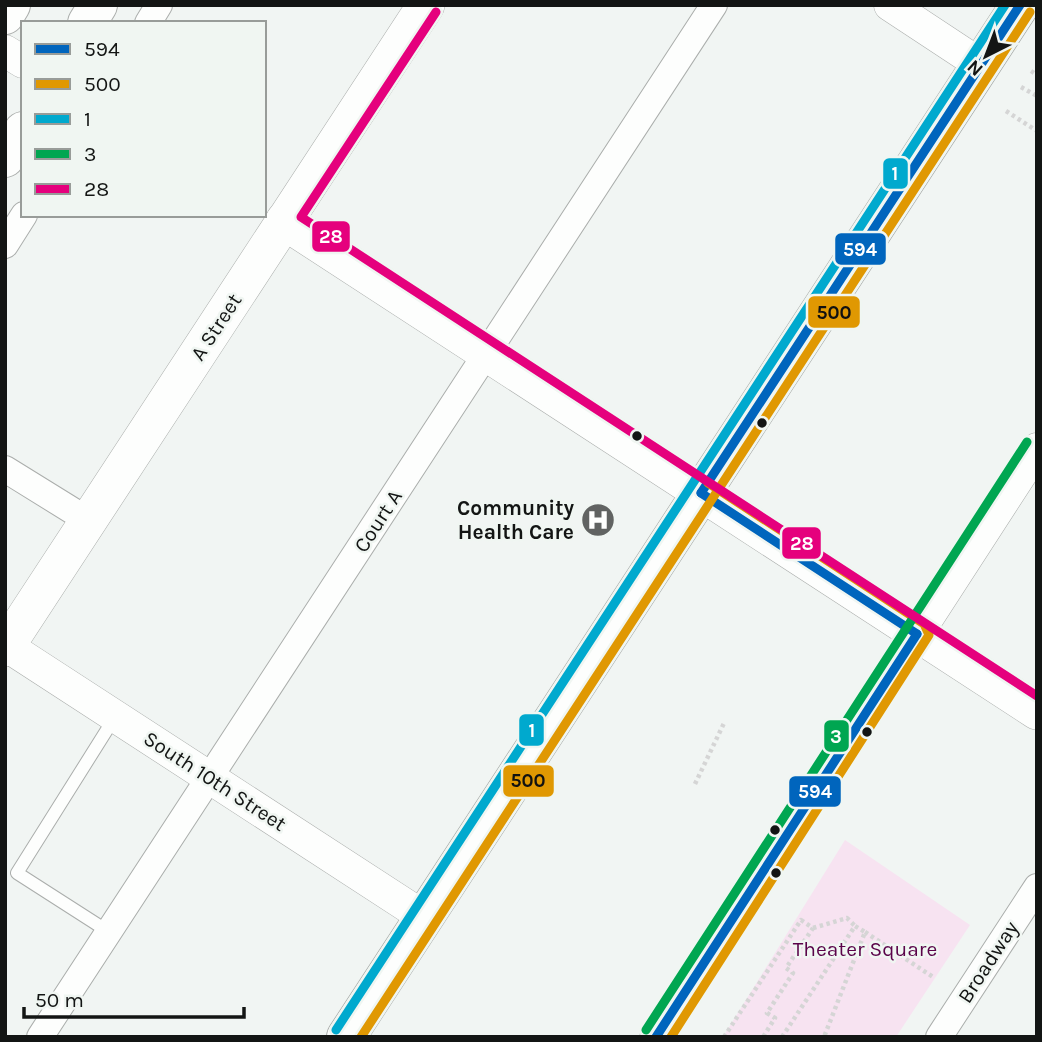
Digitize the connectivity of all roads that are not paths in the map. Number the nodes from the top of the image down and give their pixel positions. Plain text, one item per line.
1 (11, 5) edge
2 (98, 5) edge
3 (159, 5) edge
4 (425, 5) edge
5 (715, 5) edge
6 (890, 5) edge
7 (1020, 5) edge
8 (5, 15) edge
9 (88, 21) edge
10 (149, 21) edge
11 (5, 51) edge
12 (21, 61) edge
13 (981, 65) junction
14 (21, 134) edge
15 (5, 158) edge
16 (274, 215) edge
17 (23, 217) edge
18 (5, 244) edge
19 (488, 354) junction
20 (1034, 459) edge
21 (5, 469) edge
22 (701, 493) junction
23 (89, 521) junction
24 (917, 634) junction
25 (6, 647) edge
26 (1037, 711) edge
27 (115, 716) junction
28 (210, 778) junction
29 (1037, 887) edge
30 (424, 917) junction
31 (109, 932) junction
32 (40, 1037) edge
33 (346, 1037) edge
34 (656, 1037) edge
35 (939, 1037) edge

1 - 8 main road
2 - 9 main road
3 - 10 street
4 - 16 main road, A Street
5 - 19 street, Court A
6 - 13 street
7 - 13 main road
11 - 12 street
13 - 22 main road
14 - 15 main road
16 - 19 main road
16 - 23 main road, A Street
17 - 18 street
19 - 22 main road
19 - 28 street, Court A
20 - 24 street
21 - 23 street
22 - 24 main road
22 - 30 main road
23 - 25 main road, A Street
24 - 26 main road
24 - 34 street
25 - 27 street, South 10th Street
27 - 28 street, South 10th Street
27 - 31 lane
28 - 30 street, South 10th Street
28 - 31 street, Court A
29 - 35 street, Broadway
30 - 33 main road
31 - 32 street, Court A

